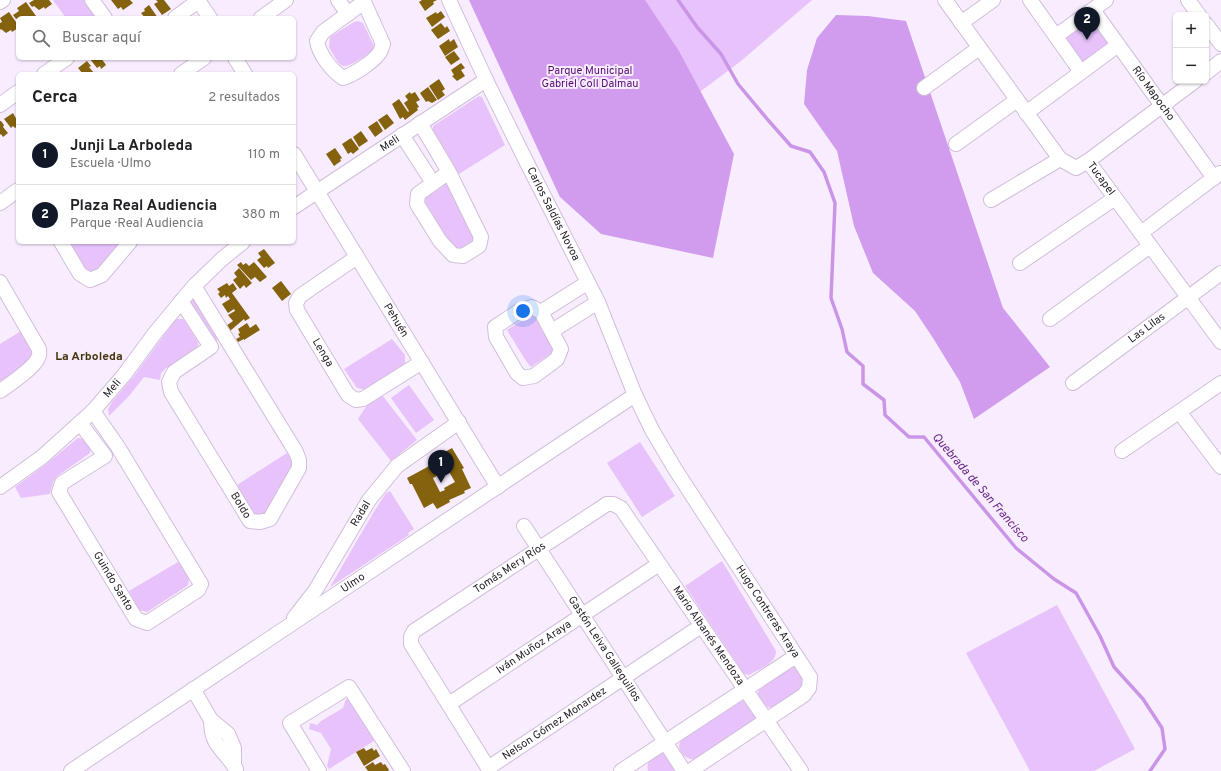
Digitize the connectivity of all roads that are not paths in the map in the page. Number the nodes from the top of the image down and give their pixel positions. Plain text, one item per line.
1 (2, 0) edge
2 (92, 0) edge
3 (286, 0) edge
4 (338, 0) edge
5 (449, 0) edge
6 (945, 0) edge
7 (993, 0) edge
8 (1030, 0) edge
9 (1106, 0) edge
10 (1188, 0) edge
11 (198, 1) edge
12 (363, 1) edge
13 (0, 2) edge
14 (1093, 10) junction
15 (1197, 12) edge
16 (348, 14) junction
17 (104, 16) edge
18 (178, 16) edge
19 (209, 16) edge
20 (264, 16) edge
21 (961, 23) junction
22 (1209, 28) edge
23 (1056, 36) junction
24 (1221, 44) edge
25 (1118, 45) junction
26 (979, 48) junction
27 (64, 60) edge
28 (201, 60) edge
29 (236, 60) edge
30 (1221, 61) edge
31 (1209, 71) edge
32 (47, 72) edge
33 (185, 72) edge
34 (244, 72) edge
35 (1081, 72) junction
36 (486, 80) junction
37 (1191, 84) edge
38 (924, 88) dead end
39 (16, 93) edge
40 (1018, 100) junction
41 (0, 105) edge
42 (1162, 106) junction
43 (1026, 112) junction
44 (420, 123) junction
45 (402, 135) junction
46 (956, 144) dead end
47 (296, 157) edge
48 (1060, 159) junction
49 (1088, 161) junction
50 (449, 172) junction
51 (1217, 176) edge
52 (433, 183) junction
53 (16, 191) edge
54 (317, 192) junction
55 (1115, 198) junction
56 (991, 200) dead end
57 (0, 202) edge
58 (296, 206) edge
59 (1141, 233) junction
60 (62, 244) edge
61 (128, 244) edge
62 (234, 245) edge
63 (1150, 246) junction
64 (357, 257) junction
65 (1020, 263) dead end
66 (1221, 274) edge
67 (0, 282) edge
68 (587, 283) junction
69 (194, 286) junction
70 (1188, 298) junction
71 (181, 301) junction
72 (598, 302) junction
73 (541, 312) junction
74 (1050, 319) dead end
75 (552, 331) junction
76 (226, 338) junction
77 (1221, 342) edge
78 (212, 348) junction
79 (422, 362) junction
80 (1073, 383) dead end
81 (1221, 383) edge
82 (0, 392) edge
83 (635, 396) junction
84 (93, 411) junction
85 (1180, 412) junction
86 (459, 422) junction
87 (80, 423) junction
88 (652, 430) joint
89 (118, 447) junction
90 (1122, 451) dead end
91 (106, 456) junction
92 (1221, 467) edge
93 (0, 487) edge
94 (498, 487) junction
95 (613, 504) joint
96 (524, 526) dead end
97 (540, 549) junction
98 (659, 564) junction
99 (582, 615) junction
100 (701, 626) junction
101 (286, 628) junction
102 (796, 656) junction
103 (623, 678) junction
104 (194, 689) junction
105 (744, 690) junction
106 (449, 704) junction
107 (765, 720) junction
108 (665, 742) junction
109 (636, 767) edge
110 (236, 768) edge
111 (489, 769) edge
112 (71, 771) edge
113 (319, 771) edge
114 (403, 771) edge
115 (620, 771) edge
116 (684, 771) edge
117 (690, 771) edge
118 (801, 771) edge

1 - 13 street
2 - 17 street
3 - 20 street
4 - 16 street
5 - 36 street, Carlos Saldías Novoa
6 - 21 street, Tucapel
7 - 21 street
8 - 23 street
9 - 14 street
10 - 15 street
11 - 18 street
11 - 19 street
12 - 16 street
12 - 16 street
14 - 23 street
14 - 25 street, Río Mapocho
21 - 26 street, Tucapel
22 - 24 street
23 - 35 street
25 - 35 street
25 - 42 street, Río Mapocho
26 - 38 street
26 - 40 street, Tucapel
27 - 32 street
28 - 33 street
29 - 34 street
30 - 31 street
35 - 43 street
36 - 44 street, Meli
36 - 68 street, Carlos Saldías Novoa
37 - 42 street
39 - 41 street
40 - 43 street, Tucapel
40 - 46 street
42 - 49 street
42 - 51 street, Río Mapocho
43 - 48 street, Tucapel
44 - 45 street, Meli
44 - 50 street
45 - 52 street
45 - 54 street, Meli
47 - 54 street, Pehuén
48 - 49 street, Tucapel
48 - 56 street
49 - 55 street, Tucapel
50 - 52 street
50 - 52 street
51 - 59 street
53 - 57 street
54 - 58 street, Meli
54 - 64 street, Pehuén
55 - 59 street, Tucapel
55 - 65 street
59 - 63 street, Tucapel
60 - 61 street
62 - 69 street, Meli
63 - 70 street, Tucapel
63 - 74 street
64 - 79 street, Pehuén
64 - 79 street, Lenga
66 - 70 street, Las Lilas
67 - 82 street
68 - 72 street, Carlos Saldías Novoa
68 - 73 street
69 - 71 street, Meli
69 - 76 street, Boldo
70 - 77 street, Tucapel
70 - 80 street, Las Lilas
71 - 78 street
71 - 84 street, Meli
72 - 75 street
72 - 83 street, Carlos Saldías Novoa
73 - 75 street
73 - 75 street
76 - 78 street, Boldo
76 - 78 street, Boldo
79 - 86 street, Pehuén
81 - 85 street
83 - 88 street, Carlos Saldías Novoa
83 - 94 street, Ulmo
84 - 87 street, Meli
84 - 89 street, Guindo Santo
85 - 90 street
85 - 92 street
86 - 94 street, Pehuén
86 - 101 street, Radal
87 - 91 street
87 - 93 street, Meli
88 - 102 street, Hugo Contreras Araya
89 - 91 street, Guindo Santo
89 - 91 street, Guindo Santo
94 - 101 street, Ulmo
95 - 97 street, Tomás Mery Ríos
95 - 98 street, Mario Albanés Mendoza
96 - 97 street, Gastón Leiva Galleguillos
97 - 99 street, Gastón Leiva Galleguillos
97 - 106 street, Tomás Mery Ríos
98 - 99 street, Iván Muñoz Araya
98 - 100 street, Mario Albanés Mendoza
99 - 103 street, Gastón Leiva Galleguillos
99 - 106 street, Iván Muñoz Araya
100 - 103 street, Nelson Gómez Monardez
100 - 105 street, Mario Albanés Mendoza
101 - 104 street, Ulmo
102 - 105 street, Hugo Contreras Araya
102 - 107 street
103 - 108 street, Gastón Leiva Galleguillos
103 - 111 street, Nelson Gómez Monardez
104 - 110 street
104 - 112 street, Ulmo
105 - 107 street, Mario Albanés Mendoza
105 - 108 street, Hugo Contreras Araya
106 - 111 street
107 - 117 street
107 - 118 street, Mario Albanés Mendoza
108 - 109 street, Hugo Contreras Araya
108 - 116 street, Gastón Leiva Galleguillos
109 - 115 street, Hugo Contreras Araya
113 - 114 street

